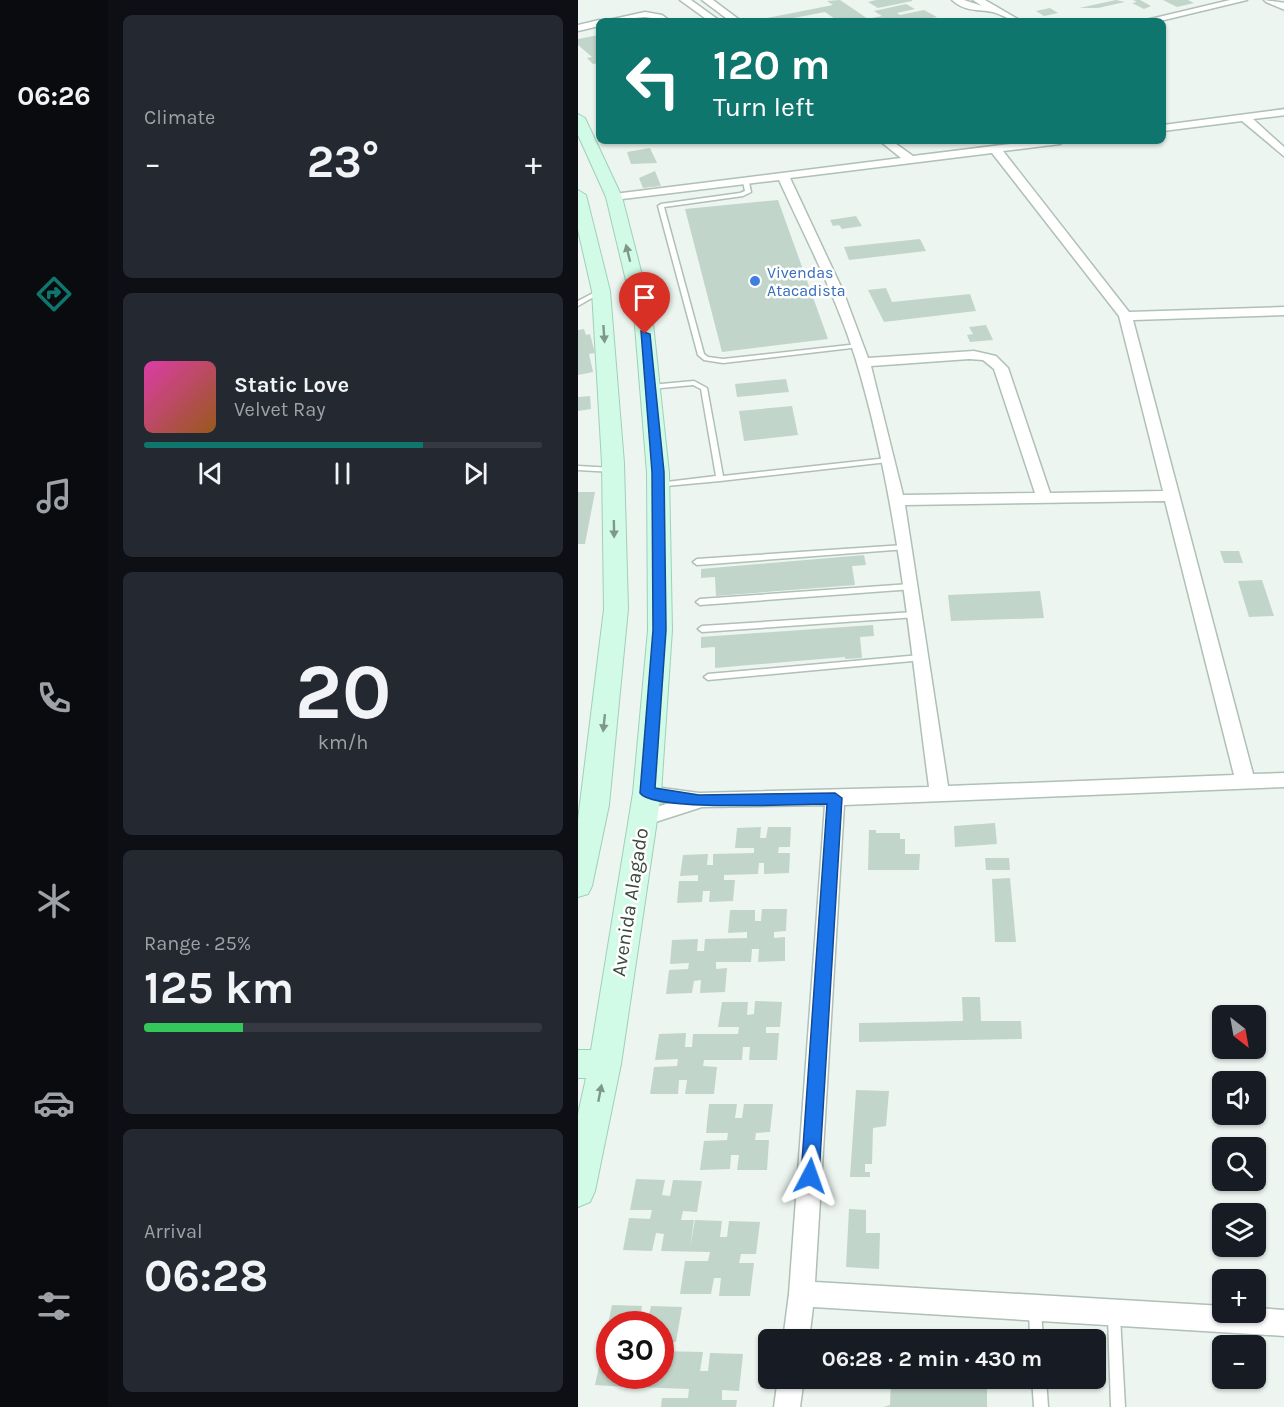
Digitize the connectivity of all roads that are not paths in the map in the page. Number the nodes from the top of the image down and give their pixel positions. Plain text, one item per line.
1 (685, 0) edge
2 (707, 0) edge
3 (957, 0) edge
4 (978, 0) edge
5 (995, 0) edge
6 (1242, 0) edge
7 (1269, 0) edge
8 (1284, 7) edge
9 (998, 11) junction
10 (626, 18) edge
11 (660, 18) edge
12 (711, 18) edge
13 (732, 18) edge
14 (1011, 18) edge
15 (1023, 18) edge
16 (1161, 18) edge
17 (596, 24) edge
18 (578, 28) edge
19 (1284, 112) edge
20 (1244, 117) junction
21 (580, 124) edge
22 (1166, 128) edge
23 (889, 144) edge
24 (1036, 144) edge
25 (995, 149) junction
26 (1284, 154) edge
27 (913, 161) junction
28 (784, 177) junction
29 (614, 197) junction
30 (659, 199) junction
31 (579, 200) edge
32 (602, 291) junction
33 (578, 304) edge
34 (1284, 311) edge
35 (1125, 316) junction
36 (858, 346) junction
37 (863, 362) junction
38 (650, 387) junction
39 (888, 460) junction
40 (578, 468) edge
41 (613, 470) junction
42 (720, 479) junction
43 (658, 485) junction
44 (1170, 496) junction
45 (1044, 497) junction
46 (898, 500) junction
47 (904, 547) junction
48 (697, 562) dead end
49 (910, 587) junction
50 (700, 602) dead end
51 (914, 615) junction
52 (702, 629) dead end
53 (920, 658) junction
54 (708, 677) dead end
55 (1284, 780) edge
56 (1245, 781) junction
57 (647, 793) junction
58 (939, 793) junction
59 (835, 798) junction
60 (699, 801) junction
61 (587, 805) edge
62 (643, 819) junction
63 (578, 886) edge
64 (592, 1064) edge
65 (586, 1123) edge
66 (578, 1191) edge
67 (802, 1294) junction
68 (1035, 1308) junction
69 (1114, 1313) junction
70 (1284, 1323) edge
71 (797, 1329) edge
72 (1036, 1329) edge
73 (789, 1389) edge
74 (1040, 1389) edge
75 (786, 1407) edge
76 (1041, 1407) edge
77 (1118, 1407) edge

1 - 12 street
2 - 13 street
3 - 9 street
4 - 9 street
5 - 15 street
6 - 16 street
7 - 8 street
9 - 14 street
10 - 11 street
17 - 18 street
19 - 20 street
20 - 22 street
20 - 26 street
21 - 29 main road, Avenida Alagado
23 - 27 street
24 - 25 street
25 - 27 street
25 - 35 street
27 - 28 street
28 - 30 street
28 - 36 street
29 - 30 street
38 -> 29 main road, Avenida Alagado
30 - 36 lane
31 - 32 main road
32 - 33 lane
32 -> 41 main road
34 - 35 street
35 - 44 street
36 - 37 street
37 - 39 street
37 - 45 street
38 - 42 lane
38 - 43 main road, Avenida Alagado
39 - 42 lane
39 - 46 street
40 - 41 lane
41 -> 61 main road
42 - 43 lane
43 - 57 main road, Avenida Alagado
44 - 45 street
44 - 56 street
45 - 46 street
46 - 47 street
47 - 48 lane
47 - 49 street
49 - 50 lane
49 - 51 street
51 - 52 lane
51 - 53 street
53 - 54 lane
53 - 58 street
55 - 56 street
56 - 58 street
57 - 60 street
57 - 62 main road, Avenida Alagado
58 - 59 street
59 - 60 street
59 - 67 street
60 - 62 street
61 - 63 main road
62 - 64 main road, Avenida Alagado
65 -> 64 main road, Avenida Alagado
65 - 66 main road, Avenida Alagado
67 - 68 street
67 - 71 street
68 - 69 street
68 - 72 lane
69 - 70 street
69 - 77 lane
73 - 75 street
74 - 76 lane

